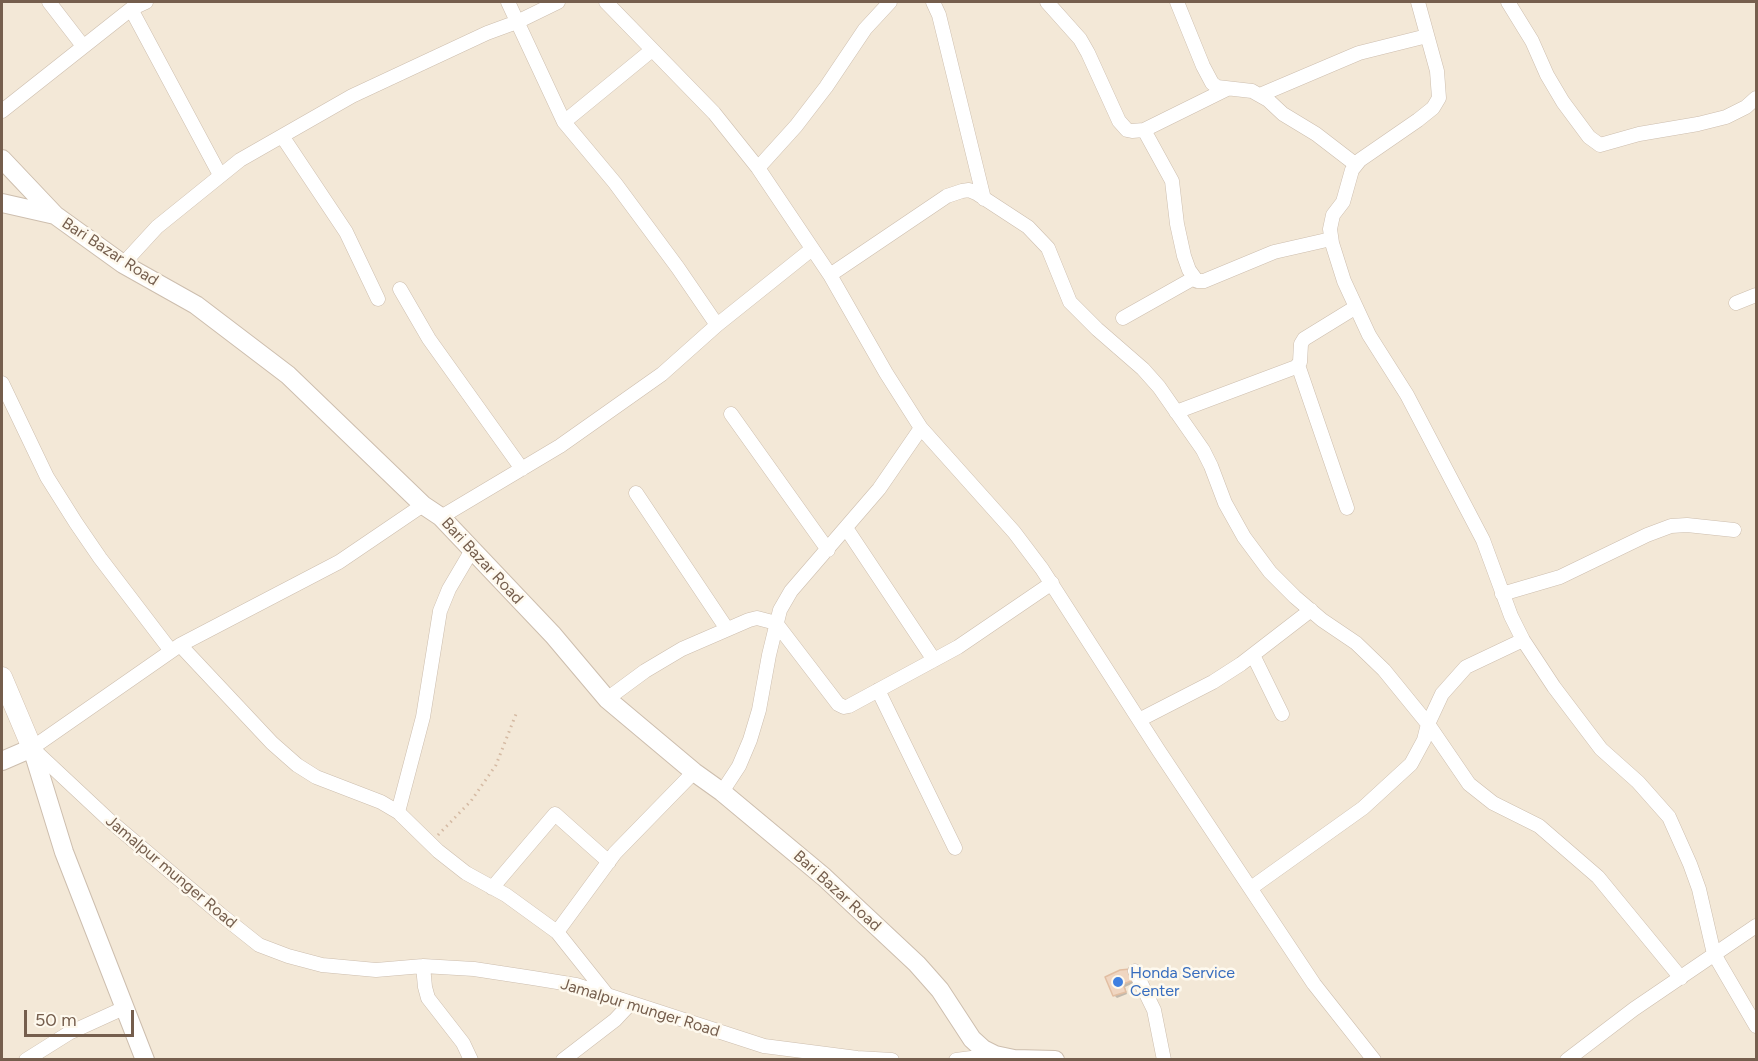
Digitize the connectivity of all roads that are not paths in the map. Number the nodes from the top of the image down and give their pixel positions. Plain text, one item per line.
1 (49, 2) edge
2 (146, 2) edge
3 (508, 2) edge
4 (558, 2) edge
5 (606, 2) edge
6 (890, 2) edge
7 (933, 2) edge
8 (1047, 2) edge
9 (1177, 2) edge
10 (1418, 2) edge
11 (1508, 2) edge
12 (131, 9) junction
13 (517, 22) junction
14 (1427, 36) junction
15 (83, 46) junction
16 (652, 50) junction
17 (1227, 89) junction
18 (1260, 95) junction
19 (1756, 98) edge
20 (2, 111) edge
21 (564, 122) junction
22 (1144, 130) junction
23 (282, 136) junction
24 (2, 159) edge
25 (1355, 164) junction
26 (758, 168) junction
27 (220, 175) junction
28 (984, 199) junction
29 (2, 203) edge
30 (55, 215) junction
31 (1331, 239) junction
32 (812, 249) junction
33 (123, 264) junction
34 (830, 275) junction
35 (1194, 278) junction
36 (400, 289) dead end
37 (1756, 295) edge
38 (378, 299) dead end
39 (1736, 303) dead end
40 (1356, 307) junction
41 (1123, 318) dead end
42 (717, 325) junction
43 (1298, 365) junction
44 (2, 383) edge
45 (1176, 412) junction
46 (731, 414) dead end
47 (921, 428) junction
48 (522, 469) junction
49 (636, 493) dead end
50 (423, 505) junction
51 (1347, 508) dead end
52 (441, 517) junction
53 (846, 528) junction
54 (1734, 530) dead end
55 (472, 550) junction
56 (828, 550) junction
57 (1052, 583) junction
58 (1502, 594) junction
59 (1311, 610) junction
60 (776, 623) junction
61 (727, 629) junction
62 (1523, 640) junction
63 (175, 648) junction
64 (1253, 655) junction
65 (934, 660) junction
66 (2, 677) edge
67 (878, 690) junction
68 (607, 699) junction
69 (1282, 714) dead end
70 (1139, 720) junction
71 (1428, 724) junction
72 (32, 747) junction
73 (2, 761) edge
74 (694, 772) junction
75 (722, 792) junction
76 (398, 812) junction
77 (955, 848) dead end
78 (609, 862) junction
79 (492, 888) junction
80 (1251, 888) junction
81 (1756, 926) edge
82 (557, 932) junction
83 (1714, 954) junction
84 (423, 966) junction
85 (1135, 971) dead end
86 (1681, 978) junction
87 (608, 996) junction
88 (630, 1004) junction
89 (124, 1008) junction
90 (1756, 1026) edge
91 (995, 1055) junction
92 (26, 1059) edge
93 (145, 1059) edge
94 (471, 1059) edge
95 (563, 1059) edge
96 (892, 1059) edge
97 (956, 1059) edge
98 (1027, 1059) edge
99 (1055, 1059) edge
100 (1164, 1059) edge
101 (1374, 1059) edge
102 (1567, 1059) edge

1 - 15 street
2 - 12 street
3 - 13 street
4 - 13 street
5 - 16 street
6 - 26 street
7 - 28 street
8 - 22 street
9 - 17 street
10 - 14 street
11 - 19 street
12 - 15 street
12 - 27 street
13 - 21 street
13 - 23 street
14 - 18 street
14 - 25 street
15 - 20 street
16 - 21 street
16 - 26 street
17 - 18 street
17 - 22 street
18 - 25 street
21 - 42 street
22 - 35 street
23 - 27 street
23 - 38 street
24 - 30 street, Bari Bazar Road
25 - 31 street
26 - 32 street
27 - 33 street
28 - 34 street
28 - 45 street
29 - 30 street
30 - 33 street, Bari Bazar Road
31 - 35 street
31 - 40 street
32 - 34 street
32 - 42 street
33 - 50 street, Bari Bazar Road
34 - 47 street
35 - 41 street
36 - 48 street
37 - 39 street
40 - 43 street
40 - 58 street
42 - 48 street
43 - 45 street
43 - 51 street
44 - 63 street
45 - 59 street
46 - 56 street
47 - 53 street
47 - 57 street
48 - 52 street
49 - 61 street
50 - 52 street, Bari Bazar Road
50 - 63 street
52 - 55 street, Bari Bazar Road
53 - 56 street
53 - 65 street
54 - 58 street
55 - 68 street, Bari Bazar Road
55 - 76 street
56 - 60 street
57 - 65 street
57 - 70 street
58 - 62 street
59 - 64 street
59 - 71 street
60 - 61 street
60 - 67 street
60 - 75 street
61 - 68 street
62 - 71 street
62 - 83 street
63 - 72 street
63 - 76 street
64 - 69 street
64 - 70 street
65 - 67 street
66 - 72 main road
67 - 77 street
68 - 74 street, Bari Bazar Road
70 - 80 street
71 - 80 street
71 - 86 street
72 - 73 street
72 - 84 street, Jamalpur munger Road
72 - 89 street
74 - 75 street, Bari Bazar Road
74 - 78 street
75 - 91 street, Bari Bazar Road
76 - 79 street
78 - 79 street
78 - 82 street
79 - 82 street
80 - 101 street
81 - 83 street
82 - 87 street
83 - 86 street
83 - 90 street
84 - 87 street, Jamalpur munger Road
84 - 94 street
85 - 100 street
86 - 102 street
87 - 88 street, Jamalpur munger Road
88 - 95 street
88 - 96 street, Jamalpur munger Road
89 - 92 street
89 - 93 street
91 - 97 street
91 - 98 street
98 - 99 street

